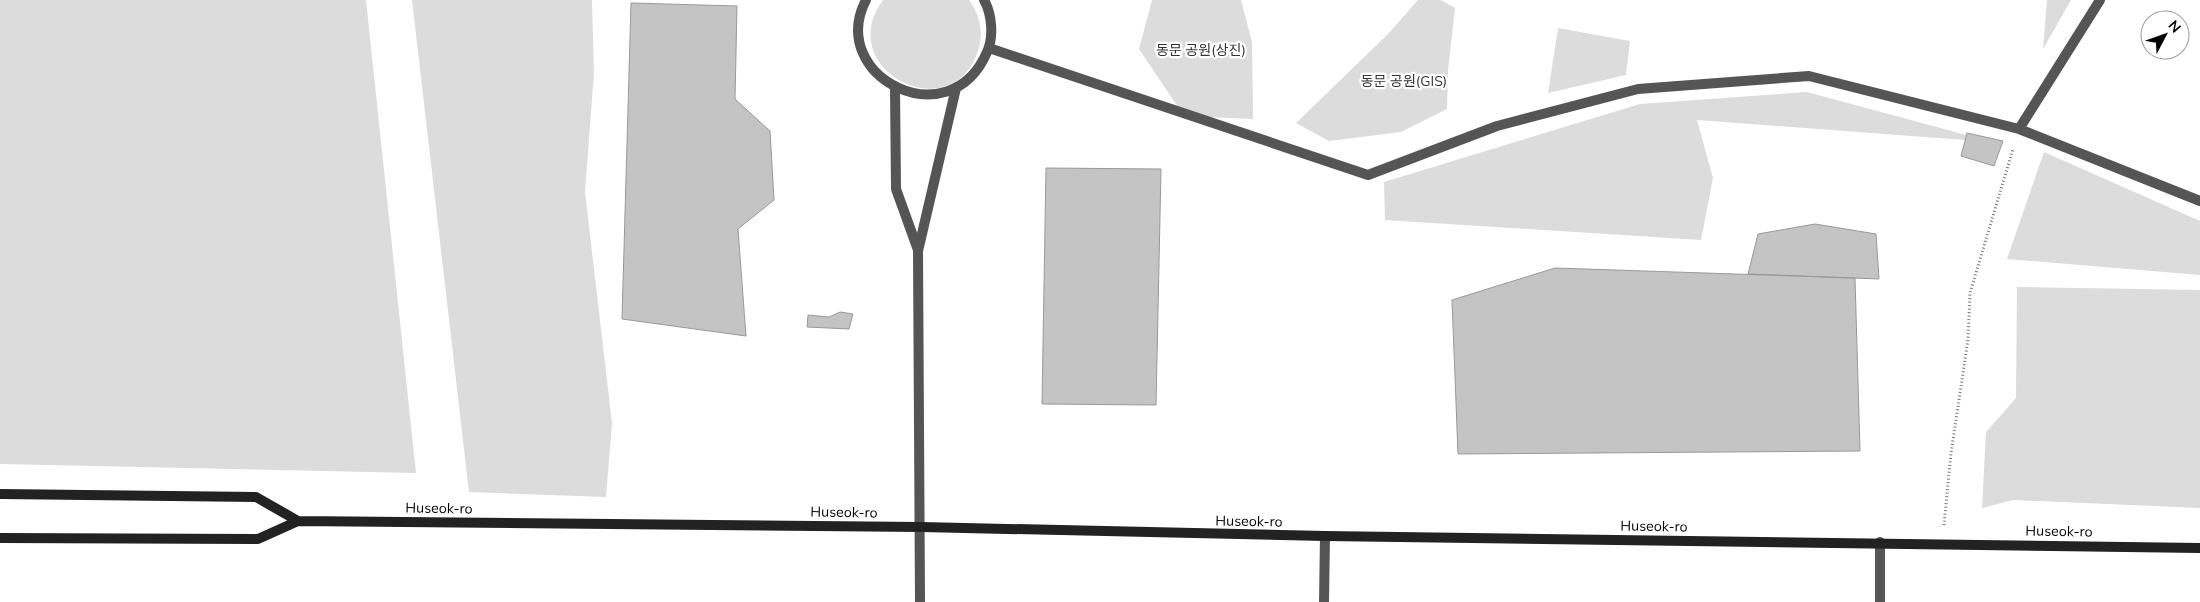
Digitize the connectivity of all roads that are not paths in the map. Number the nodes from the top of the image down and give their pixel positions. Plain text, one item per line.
1 (866, 0) edge
2 (2100, 0) edge
3 (986, 1) edge
4 (989, 48) junction
5 (895, 88) junction
6 (956, 88) junction
7 (2019, 129) junction
8 (2200, 200) edge
9 (918, 251) junction
10 (0, 494) edge
11 (298, 521) junction
12 (921, 527) junction
13 (1325, 536) junction
14 (0, 538) edge
15 (1880, 542) junction
16 (2200, 548) edge
17 (920, 602) edge
18 (1324, 602) edge
19 (1880, 602) edge

1 - 5 street
2 - 7 street
3 - 4 street
4 - 6 street
4 - 7 street
5 - 6 street
5 - 9 street
6 - 9 street
7 - 8 street
9 - 12 street
10 - 11 street, Huseok-ro
11 - 12 street, Huseok-ro
11 - 14 street, Huseok-ro
12 - 13 street, Huseok-ro
12 - 17 street
13 - 15 street, Huseok-ro
13 - 18 street
15 - 16 street, Huseok-ro
15 - 19 street

